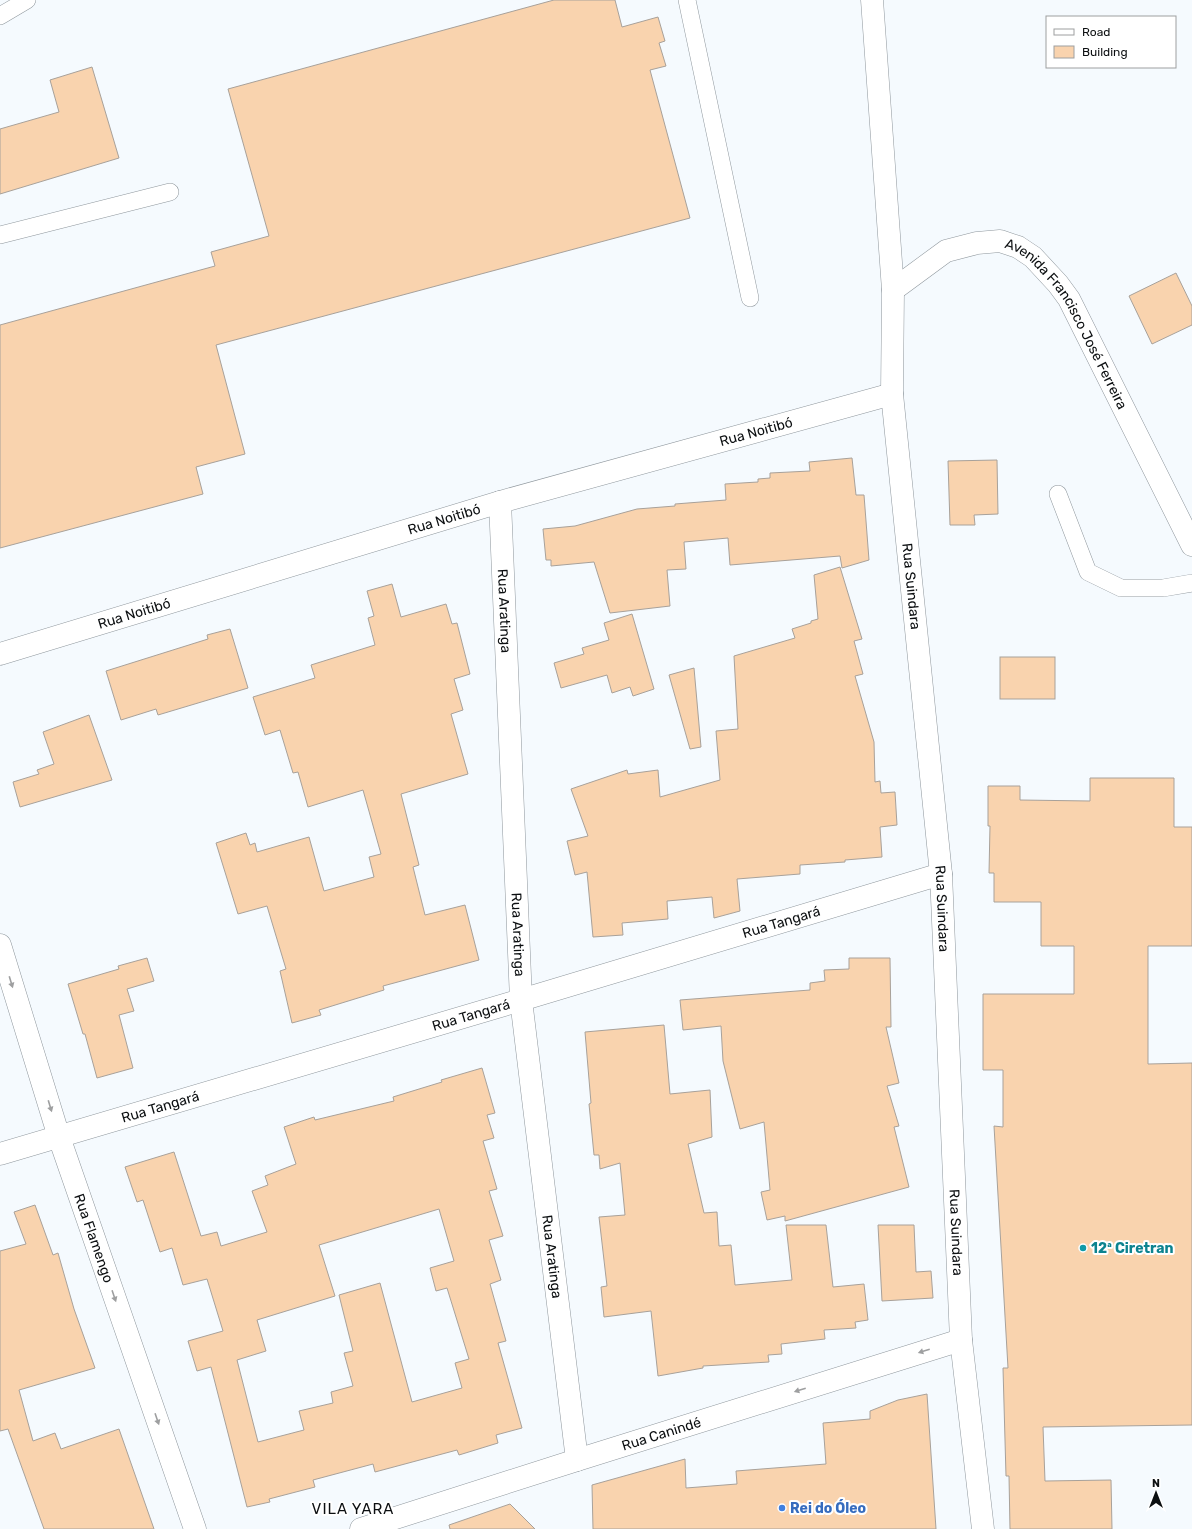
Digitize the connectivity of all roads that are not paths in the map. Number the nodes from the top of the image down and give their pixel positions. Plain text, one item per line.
1 (27, 0) edge
2 (687, 0) edge
3 (872, 0) edge
4 (0, 16) edge
5 (170, 192) dead end
6 (0, 235) edge
7 (893, 290) junction
8 (750, 298) dead end
9 (892, 394) junction
10 (1058, 494) dead end
11 (500, 502) junction
12 (1192, 544) edge
13 (1192, 583) edge
14 (0, 654) edge
15 (941, 874) junction
16 (0, 945) edge
17 (521, 1000) junction
18 (59, 1136) junction
19 (0, 1154) edge
20 (961, 1340) junction
21 (577, 1460) junction
22 (195, 1529) edge
23 (361, 1529) edge
24 (983, 1529) edge

1 - 4 lane
2 - 8 lane
3 - 7 street
5 - 6 lane
7 - 9 street, Rua Suindara
7 - 12 street, Avenida Francisco José Ferreira
9 - 11 street, Rua Noitibó
9 - 15 street, Rua Suindara
10 - 13 lane
11 - 14 street, Rua Noitibó
11 - 17 street, Rua Aratinga
15 - 17 street, Rua Tangará
15 - 20 street, Rua Suindara
16 -> 18 street, Rua Flamengo
17 - 18 street, Rua Tangará
17 - 21 street, Rua Aratinga
18 - 19 street, Rua Tangará
18 -> 22 street, Rua Flamengo
20 -> 21 street, Rua Canindé
20 - 24 street, Rua Suindara
21 - 23 street, Rua Canindé

